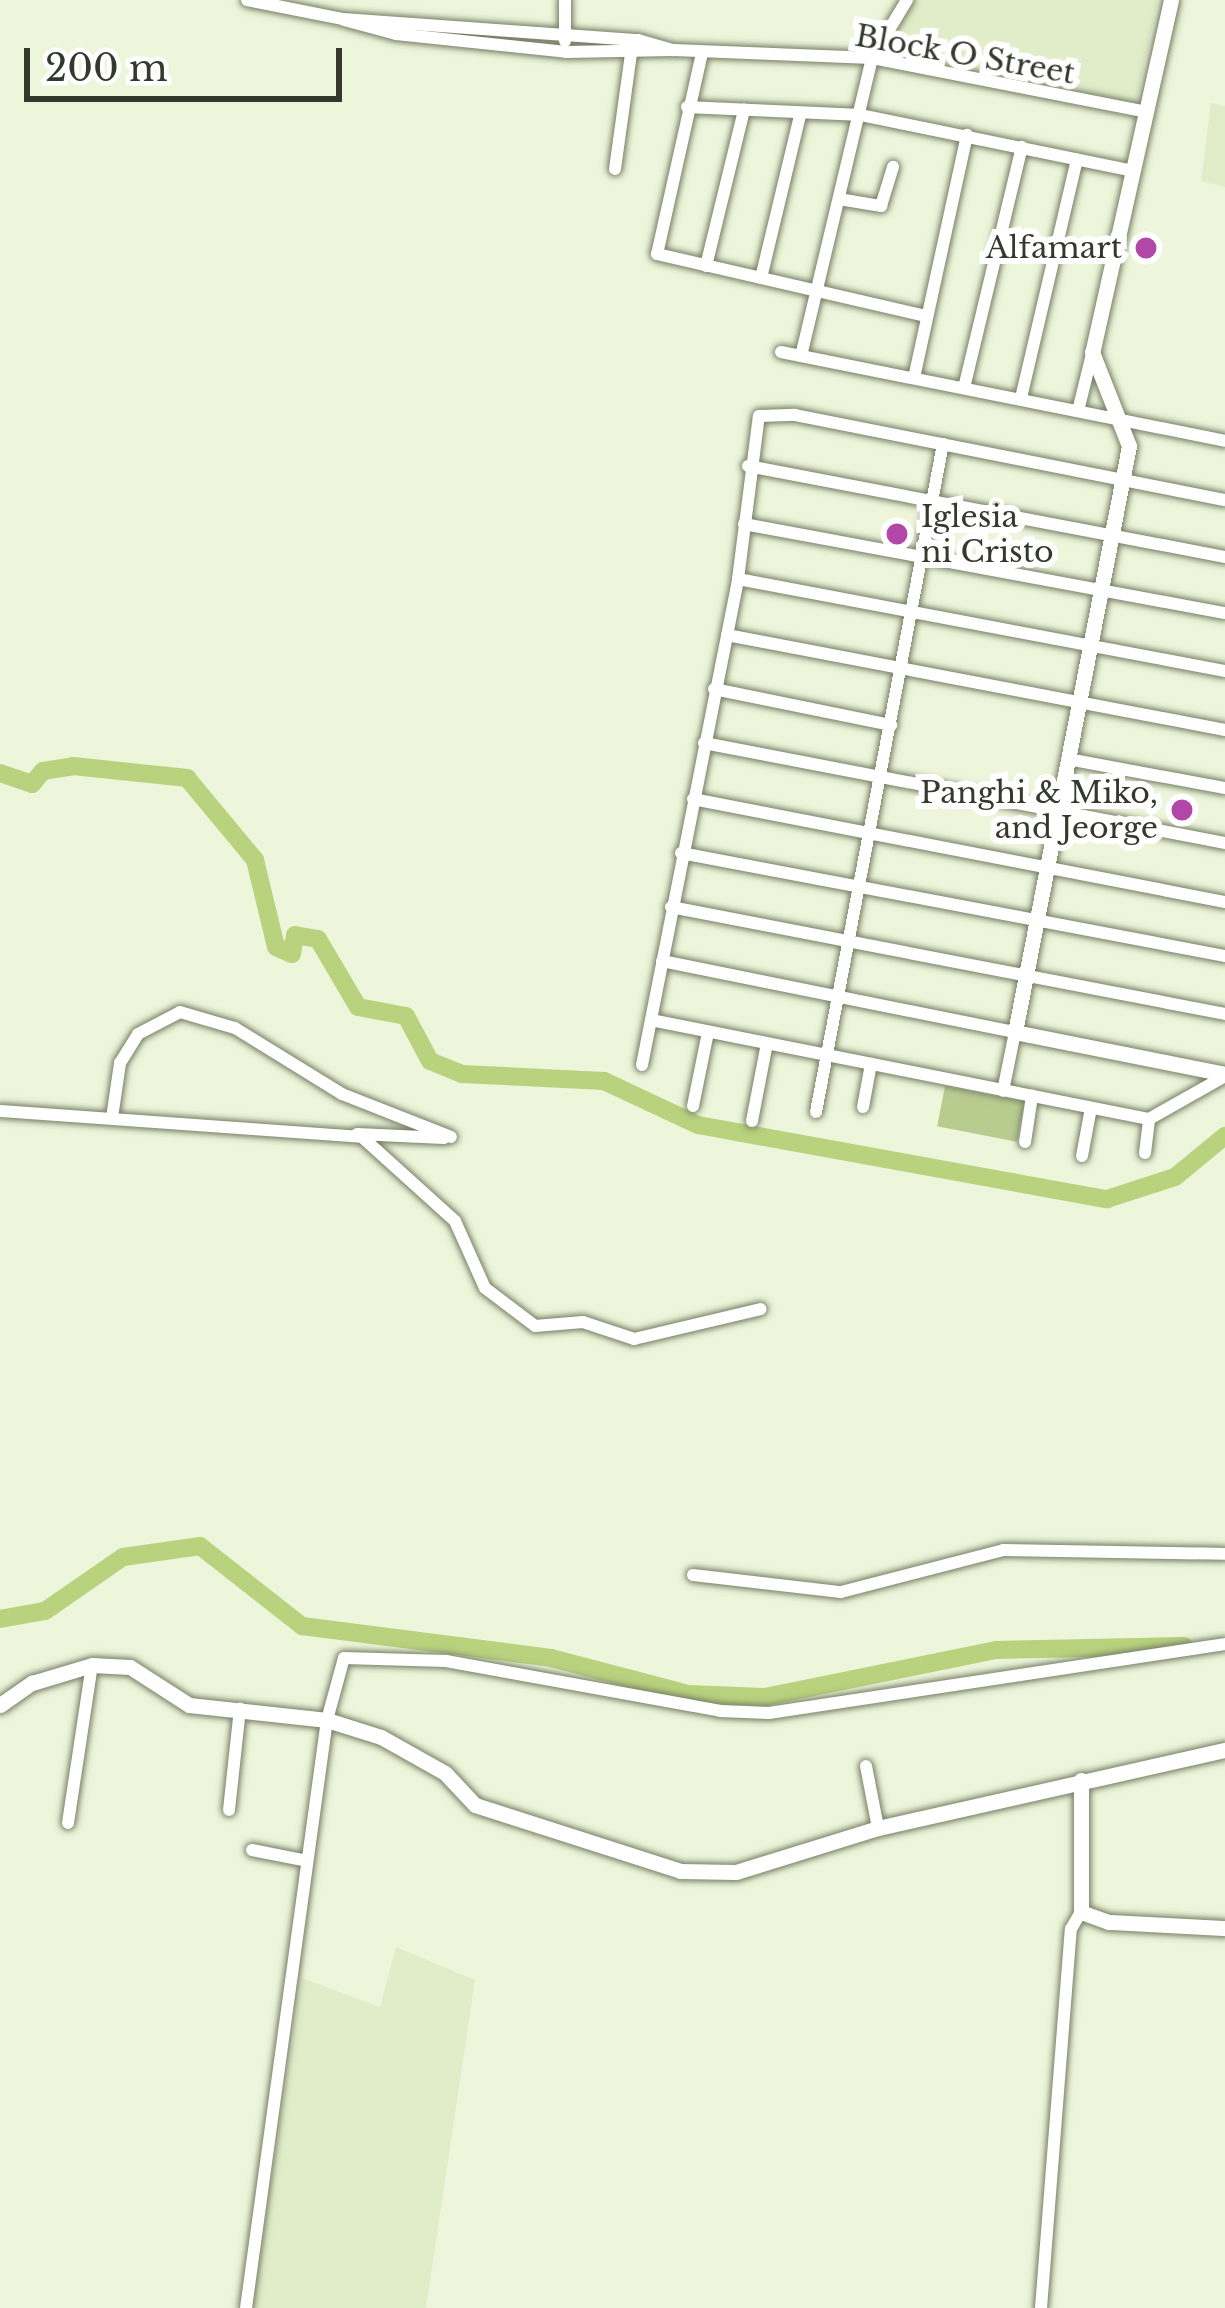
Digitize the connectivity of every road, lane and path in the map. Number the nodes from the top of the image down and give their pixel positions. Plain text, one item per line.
1 (247, 0) edge
2 (565, 0) edge
3 (907, 0) edge
4 (1172, 0) edge
5 (632, 40) junction
6 (565, 45) junction
7 (674, 50) junction
8 (702, 52) junction
9 (631, 56) junction
10 (872, 58) junction
11 (687, 107) junction
12 (744, 110) junction
13 (1146, 112) junction
14 (800, 115) junction
15 (861, 115) junction
16 (967, 135) junction
17 (1022, 146) junction
18 (1077, 159) junction
19 (893, 167) dead end
20 (616, 169) dead end
21 (1134, 171) junction
22 (839, 199) junction
23 (706, 266) junction
24 (761, 278) junction
25 (815, 291) junction
26 (926, 316) junction
27 (782, 352) dead end
28 (1092, 352) junction
29 (801, 356) junction
30 (914, 378) junction
31 (964, 388) junction
32 (1021, 398) junction
33 (1078, 411) junction
34 (1124, 419) junction
35 (1225, 441) edge
36 (943, 444) junction
37 (748, 466) junction
38 (1122, 480) junction
39 (932, 500) junction
40 (1225, 500) edge
41 (744, 524) junction
42 (1112, 535) junction
43 (922, 554) junction
44 (1225, 557) edge
45 (738, 579) junction
46 (1101, 590) junction
47 (912, 613) junction
48 (1225, 613) edge
49 (727, 635) junction
50 (1090, 646) junction
51 (901, 670) junction
52 (1225, 671) edge
53 (714, 689) junction
54 (1078, 705) junction
55 (891, 724) junction
56 (1225, 730) edge
57 (704, 743) junction
58 (1068, 759) junction
59 (880, 779) junction
60 (1225, 788) edge
61 (693, 799) junction
62 (1058, 812) junction
63 (870, 832) junction
64 (1225, 842) edge
65 (681, 853) junction
66 (1047, 867) junction
67 (858, 888) junction
68 (1225, 902) edge
69 (671, 908) junction
70 (1036, 921) junction
71 (849, 941) junction
72 (1225, 956) edge
73 (662, 961) junction
74 (1025, 976) junction
75 (838, 998) junction
76 (1225, 1014) edge
77 (651, 1020) junction
78 (708, 1032) junction
79 (1015, 1032) junction
80 (767, 1043) junction
81 (827, 1055) junction
82 (871, 1064) junction
83 (642, 1065) dead end
84 (1225, 1075) edge
85 (1004, 1090) junction
86 (1032, 1096) junction
87 (693, 1106) dead end
88 (863, 1107) dead end
89 (1091, 1108) junction
90 (0, 1111) edge
91 (816, 1112) dead end
92 (112, 1118) junction
93 (1149, 1119) junction
94 (752, 1121) dead end
95 (352, 1133) junction
96 (1025, 1142) dead end
97 (1145, 1153) dead end
98 (1082, 1156) dead end
99 (761, 1309) dead end
100 (1225, 1554) edge
101 (694, 1575) dead end
102 (1225, 1644) edge
103 (92, 1665) junction
104 (0, 1705) edge
105 (239, 1709) junction
106 (327, 1720) junction
107 (1225, 1750) edge
108 (866, 1766) dead end
109 (1081, 1780) junction
110 (229, 1810) dead end
111 (68, 1823) dead end
112 (878, 1828) junction
113 (252, 1850) dead end
114 (307, 1861) junction
115 (1081, 1912) junction
116 (1225, 1928) edge
117 (246, 2308) edge
118 (1041, 2308) edge

1 - 6 street
2 - 6 street
3 - 10 street
4 - 13 street
5 - 6 street
5 - 7 street
5 - 9 street
6 - 9 street
7 - 8 street, Block O Street
7 - 9 street
8 - 10 street, Block O Street
8 - 11 street
9 - 20 street
10 - 13 street, Block O Street
10 - 15 street
11 - 12 street
11 - 23 street
12 - 14 street
12 - 23 street
13 - 21 street
14 - 15 street
14 - 24 street
15 - 16 street
15 - 22 street
16 - 17 street
16 - 26 street
17 - 18 street
17 - 31 street
18 - 21 street
18 - 32 street
19 - 22 street
21 - 28 street
22 - 25 street
23 - 24 street
24 - 25 street
25 - 26 street
25 - 29 street
26 - 30 street
27 - 29 street
28 - 33 street
28 - 34 street
29 - 30 street
30 - 31 street
31 - 32 street
32 - 33 street
33 - 34 street
34 - 35 street
34 - 38 street
36 - 37 street
36 - 38 street
36 - 39 street
37 - 39 street
37 - 41 street
38 - 40 street
38 - 42 street
39 - 42 street
39 - 43 street
41 - 43 street
41 - 45 street
42 - 44 street
42 - 46 street
43 - 46 street
43 - 47 street
45 - 47 street
45 - 49 street
46 - 48 street
46 - 50 street
47 - 50 street
47 - 51 street
49 - 51 street
49 - 53 street
50 - 52 street
50 - 54 street
51 - 54 street
51 - 55 street
53 - 55 street
53 - 57 street
54 - 56 street
54 - 58 street
55 - 59 street
57 - 59 street
57 - 61 street
58 - 60 street
58 - 62 street
59 - 62 street
59 - 63 street
61 - 63 street
61 - 65 street
62 - 64 street
62 - 66 street
63 - 66 street
63 - 67 street
65 - 67 street
65 - 69 street
66 - 68 street
66 - 70 street
67 - 70 street
67 - 71 street
69 - 71 street
69 - 73 street
70 - 72 street
70 - 74 street
71 - 74 street
71 - 75 street
73 - 75 street
73 - 77 street
74 - 76 street
74 - 79 street
75 - 79 street
75 - 81 street
77 - 78 street
77 - 83 street
78 - 80 street
78 - 87 street
79 - 84 street
79 - 85 street
80 - 81 street
80 - 94 street
81 - 82 street
81 - 91 street
82 - 85 street
82 - 88 street
84 - 93 street
85 - 86 street
86 - 89 street
86 - 96 street
89 - 93 street
89 - 98 street
90 - 92 street
92 - 95 street
92 - 95 street
93 - 97 street
95 - 99 street
100 - 101 street
102 - 106 street
103 - 104 street
103 - 105 street
103 - 111 street
105 - 106 street
105 - 110 street
106 - 112 street
106 - 114 street
107 - 109 street
108 - 112 street
109 - 112 street
109 - 115 street
113 - 114 street
114 - 117 street
115 - 116 street
115 - 118 street

